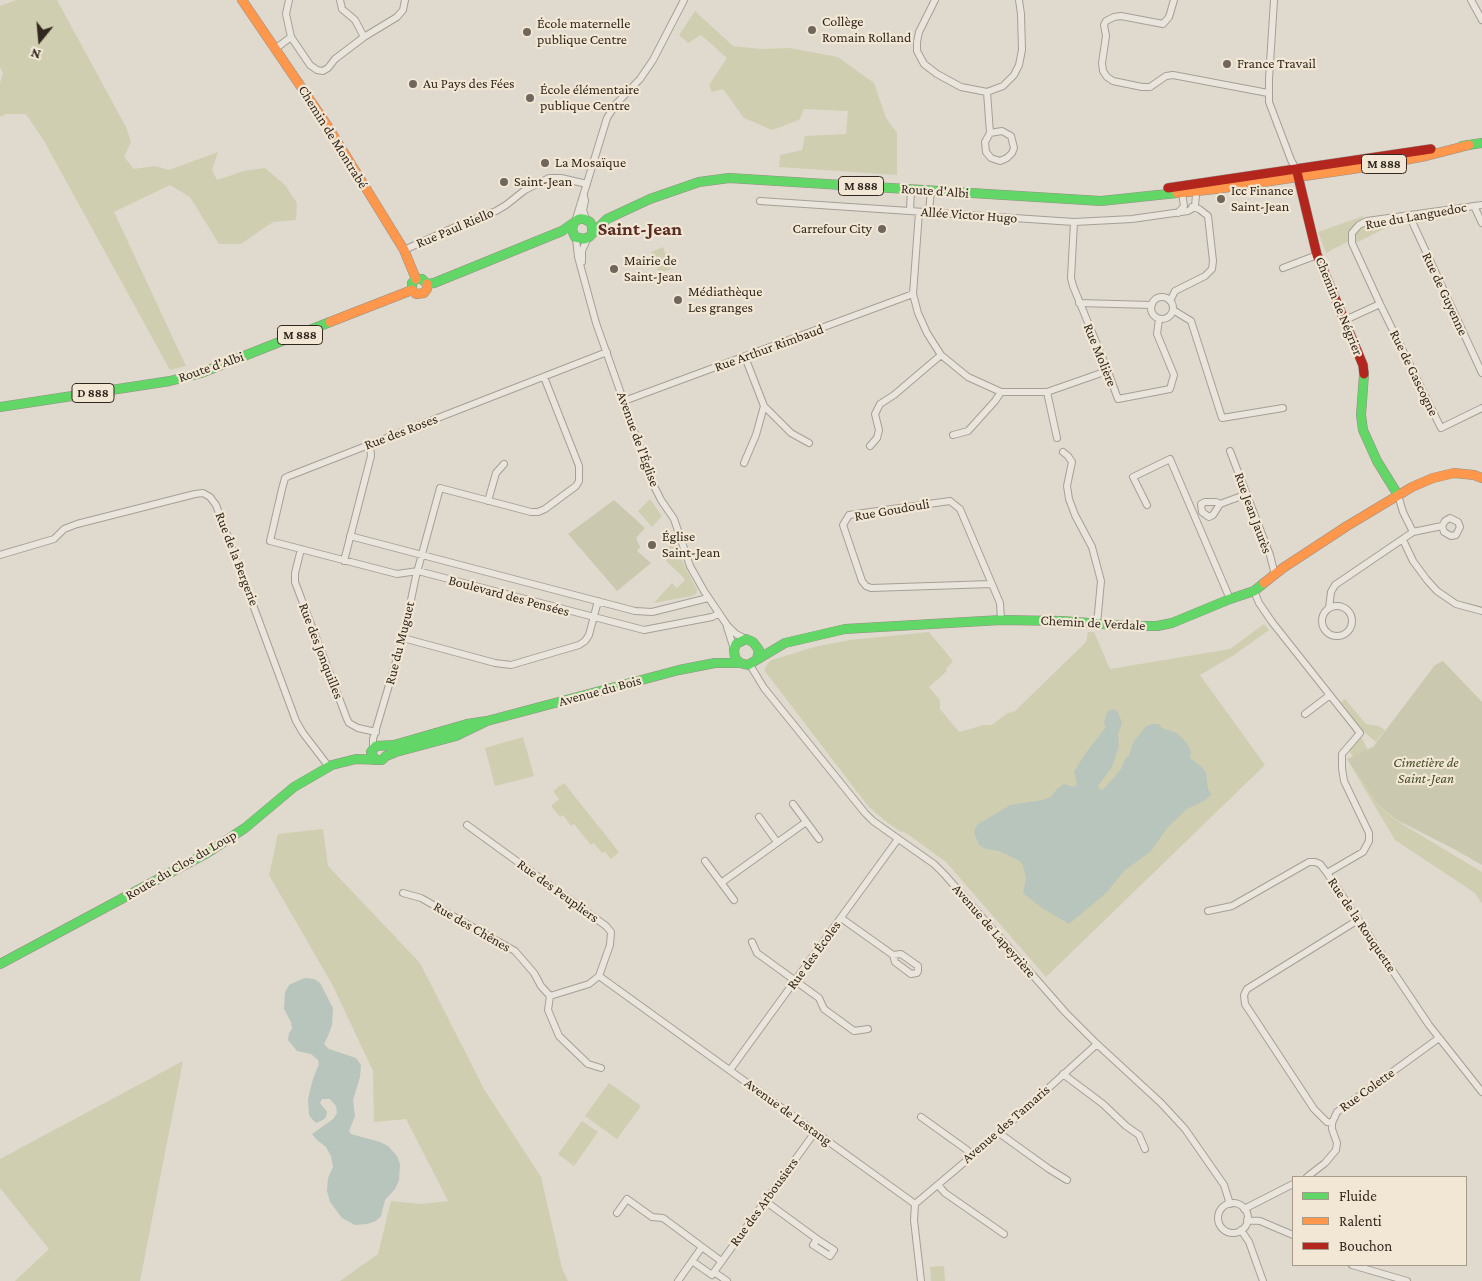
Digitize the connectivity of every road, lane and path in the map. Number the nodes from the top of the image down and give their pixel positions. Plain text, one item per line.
1 (242, 0) edge
2 (289, 0) edge
3 (340, 0) edge
4 (405, 0) edge
5 (684, 0) edge
6 (935, 0) edge
7 (1018, 0) edge
8 (1174, 0) edge
9 (1274, 0) edge
10 (1471, 0) edge
11 (1482, 20) edge
12 (291, 37) junction
13 (364, 37) junction
14 (275, 48) junction
15 (987, 92) junction
16 (1268, 93) junction
17 (990, 134) junction
18 (1482, 143) edge
19 (1297, 173) junction
20 (588, 184) junction
21 (911, 189) junction
22 (1184, 189) junction
23 (931, 190) junction
24 (1196, 191) junction
25 (584, 196) junction
26 (760, 201) dead end
27 (644, 202) junction
28 (1482, 205) edge
29 (1184, 206) junction
30 (1474, 206) junction
31 (1195, 208) junction
32 (910, 211) junction
33 (919, 212) junction
34 (929, 212) junction
35 (1178, 213) junction
36 (1409, 215) junction
37 (587, 220) junction
38 (1074, 222) junction
39 (574, 223) junction
40 (1482, 223) edge
41 (1352, 233) joint
42 (589, 236) junction
43 (575, 237) junction
44 (404, 250) junction
45 (1317, 256) junction
46 (480, 265) junction
47 (1283, 268) dead end
48 (582, 271) junction
49 (416, 279) junction
50 (427, 284) junction
51 (412, 290) junction
52 (913, 294) junction
53 (1170, 301) junction
54 (1079, 303) junction
55 (1380, 304) junction
56 (1152, 305) junction
57 (1173, 310) junction
58 (1159, 319) junction
59 (1344, 320) junction
60 (607, 352) junction
61 (941, 355) junction
62 (745, 357) junction
63 (1107, 371) junction
64 (1482, 373) edge
65 (544, 377) junction
66 (186, 378) joint
67 (1001, 392) junction
68 (1047, 392) junction
69 (624, 401) junction
70 (764, 406) junction
71 (0, 407) edge
72 (1283, 408) dead end
73 (1482, 408) edge
74 (953, 435) dead end
75 (1057, 438) dead end
76 (809, 443) dead end
77 (370, 444) junction
78 (870, 446) dead end
79 (1230, 451) dead end
80 (1063, 452) dead end
81 (744, 463) dead end
82 (504, 464) dead end
83 (1482, 478) edge
84 (1247, 494) junction
85 (1398, 495) junction
86 (488, 501) junction
87 (1220, 504) dead end
88 (1147, 505) dead end
89 (1442, 526) dead end
90 (1413, 532) junction
91 (350, 536) junction
92 (1404, 540) junction
93 (301, 549) junction
94 (423, 554) junction
95 (0, 555) edge
96 (344, 561) junction
97 (418, 572) junction
98 (1275, 575) junction
99 (991, 584) junction
100 (1254, 591) junction
101 (708, 598) junction
102 (1230, 599) junction
103 (598, 601) junction
104 (1329, 608) junction
105 (1482, 611) edge
106 (718, 614) junction
107 (594, 618) junction
108 (1001, 620) junction
109 (1096, 624) junction
110 (726, 626) junction
111 (403, 638) junction
112 (746, 640) junction
113 (785, 643) junction
114 (756, 644) junction
115 (734, 649) junction
116 (754, 662) junction
117 (715, 663) junction
118 (740, 664) junction
119 (1330, 695) junction
120 (1305, 714) dead end
121 (376, 732) junction
122 (379, 749) junction
123 (356, 758) junction
124 (331, 766) junction
125 (793, 804) dead end
126 (760, 817) dead end
127 (806, 822) junction
128 (467, 825) dead end
129 (819, 839) dead end
130 (898, 839) junction
131 (776, 842) junction
132 (705, 861) dead end
133 (1327, 873) junction
134 (721, 883) junction
135 (403, 893) dead end
136 (734, 900) dead end
137 (1208, 911) dead end
138 (842, 918) junction
139 (1358, 920) junction
140 (752, 942) dead end
141 (893, 955) dead end
142 (0, 964) edge
143 (599, 976) junction
144 (795, 980) junction
145 (550, 996) junction
146 (868, 1029) dead end
147 (1439, 1038) junction
148 (1097, 1044) junction
149 (601, 1068) dead end
150 (730, 1070) junction
151 (1063, 1074) junction
152 (1482, 1092) edge
153 (921, 1117) dead end
154 (1332, 1123) junction
155 (815, 1132) junction
156 (999, 1133) junction
157 (1145, 1149) dead end
158 (972, 1155) junction
159 (1308, 1176) edge
160 (1067, 1180) dead end
161 (938, 1185) junction
162 (1292, 1185) edge
163 (765, 1201) junction
164 (915, 1204) junction
165 (1230, 1204) junction
166 (1244, 1209) junction
167 (617, 1213) dead end
168 (1247, 1220) junction
169 (1241, 1230) junction
170 (1004, 1234) dead end
171 (1292, 1234) edge
172 (817, 1239) dead end
173 (702, 1247) junction
174 (692, 1261) junction
175 (722, 1261) junction
176 (1355, 1266) edge
177 (714, 1272) junction
178 (678, 1281) edge
179 (727, 1281) edge
180 (921, 1281) edge
181 (1263, 1281) edge
182 (1407, 1281) edge

1 - 14 street, Chemin de Montrabé
2 - 12 street
3 - 13 street
4 - 13 street
5 - 20 street
6 - 15 street
7 - 15 street
8 - 16 street
9 - 16 street
10 - 11 street
12 - 13 street
12 - 14 street
14 - 44 street, Chemin de Montrabé
15 - 17 street
16 - 19 street
17 - 17 street
18 - 19 street, Route d'Albi / M 888
19 - 22 street, Route d'Albi / M 888
19 - 24 street, Route d'Albi / M 888
19 - 45 street, Chemin de Négrier
20 - 25 street
20 - 44 street, Rue Paul Riello
21 - 23 street, Route d'Albi / M 888
21 - 27 street, Route d'Albi / M 888
21 - 32 street
22 - 23 street, Route d'Albi / M 888
22 - 24 street, Route d'Albi / M 888
22 - 29 street
23 - 34 street
24 - 31 street
25 - 37 street
25 - 39 street
26 - 32 street, Allée Victor Hugo
27 - 37 street, Route d'Albi / M 888
27 - 42 street, Route d'Albi / M 888
28 - 30 street, Rue du Languedoc
29 - 31 street
29 - 35 street
30 - 36 street, Rue du Languedoc
30 - 40 street
31 - 35 street, Allée Victor Hugo
31 - 53 street
32 - 33 street, Allée Victor Hugo
33 - 34 street, Allée Victor Hugo
33 - 52 street
34 - 38 street, Allée Victor Hugo
35 - 38 street, Allée Victor Hugo
36 - 41 street, Rue du Languedoc
36 - 64 street, Rue de Guyenne
37 - 39 street
37 - 42 street
38 - 54 street, Rue Molière
39 - 43 street
39 - 46 street
41 - 55 street, Rue de Gascogne
42 - 43 street
42 - 48 street, Avenue de l'Église
43 - 46 street
43 - 48 street, Avenue de l'Église
44 - 49 street, Chemin de Montrabé
45 - 47 street
45 - 59 street, Chemin de Négrier
46 - 50 street
48 - 60 street, Avenue de l'Église
49 - 50 street
49 - 51 street
50 - 51 street
51 - 66 street, Route d'Albi / M 888
52 - 61 street
52 - 62 street, Rue Arthur Rimbaud
53 - 56 street
53 - 57 street
54 - 56 street, Rue Molière
54 - 63 street, Rue Molière
55 - 59 street
55 - 73 street, Rue de Gascogne
56 - 58 street
57 - 58 street
57 - 72 street
58 - 63 street, Rue Molière
59 - 85 street, Chemin de Négrier
60 - 65 street, Rue des Roses
60 - 69 street, Avenue de l'Église
61 - 67 street
61 - 78 street
62 - 69 street, Rue Arthur Rimbaud
62 - 70 street
63 - 68 street
65 - 77 street, Rue des Roses
65 - 86 street
66 - 71 street, Route d'Albi / D 888
67 - 68 street
67 - 74 street
68 - 75 street
69 - 101 street, Avenue de l'Église
70 - 76 street
70 - 81 street
77 - 91 street
77 - 93 street, Rue des Roses
79 - 84 street, Rue Jean Jaurès
80 - 109 street
82 - 86 street
83 - 85 street, Chemin de Verdale
84 - 87 street
84 - 98 street, Rue Jean Jaurès
85 - 90 street
85 - 98 street, Chemin de Verdale
86 - 94 street, Rue du Muguet
88 - 102 street
89 - 90 street
90 - 92 street
91 - 94 street, Boulevard des Pensées
91 - 96 street
92 - 104 street
92 - 105 street
93 - 96 street, Boulevard des Pensées
93 - 121 street, Rue des Jonquilles
94 - 97 street, Rue du Muguet
94 - 103 street, Boulevard des Pensées
95 - 124 street, Rue de la Bergerie
96 - 97 street, Boulevard des Pensées
97 - 107 street, Boulevard des Pensées
97 - 111 street, Rue du Muguet
98 - 100 street, Chemin de Verdale
99 - 99 street, Rue Goudouli
99 - 108 street, Rue Goudouli
100 - 102 street, Chemin de Verdale
100 - 119 street, Rue de la Rouquette
101 - 103 street, Boulevard des Pensées
101 - 106 street, Avenue de l'Église
102 - 109 street, Chemin de Verdale
103 - 107 street
104 - 104 street
106 - 107 street, Boulevard des Pensées
106 - 110 street, Avenue de l'Église
107 - 111 street
108 - 109 street, Chemin de Verdale
108 - 113 street, Chemin de Verdale
110 - 112 street, Avenue de l'Église
110 - 115 street, Avenue de l'Église
111 - 121 street, Rue du Muguet
112 - 114 street
112 - 115 street
113 - 114 street, Chemin de Verdale
113 - 116 street, Chemin de Verdale
114 - 116 street
115 - 117 street, Avenue du Bois
115 - 118 street
116 - 118 street
116 - 130 street, Avenue de Lapeyrière
117 - 118 street, Avenue du Bois
117 - 122 street, Avenue du Bois
119 - 120 street
119 - 133 street, Rue de la Rouquette
121 - 122 street, Rue du Muguet
122 - 123 street, Route du Clos du Loup
122 - 123 street, Route du Clos du Loup
123 - 124 street, Route du Clos du Loup
124 - 142 street, Route du Clos du Loup
125 - 127 street
126 - 131 street
127 - 129 street
127 - 131 street
128 - 143 street, Rue des Peupliers
130 - 138 street, Rue des Écoles
130 - 148 street, Avenue de Lapeyrière
131 - 134 street
132 - 134 street
133 - 137 street
133 - 139 street, Rue de la Rouquette
134 - 136 street
135 - 145 street, Rue des Chênes
138 - 141 street
138 - 144 street, Rue des Écoles
139 - 147 street, Rue de la Rouquette
139 - 154 street
140 - 144 street
143 - 145 street
143 - 150 street, Avenue de Lestang
144 - 146 street
144 - 150 street, Rue des Écoles
145 - 149 street
147 - 152 street, Rue de la Rouquette
147 - 154 street, Rue Colette
148 - 151 street, Avenue des Tamaris
148 - 165 street, Avenue de Lapeyrière
150 - 155 street, Avenue de Lestang
151 - 156 street, Avenue des Tamaris
151 - 157 street
153 - 158 street
154 - 159 street, Rue Colette
155 - 163 street, Rue des Arbousiers
155 - 164 street, Avenue de Lestang
156 - 158 street, Avenue des Tamaris
156 - 160 street
158 - 161 street, Avenue des Tamaris
161 - 164 street, Avenue des Tamaris
161 - 170 street
162 - 166 street
163 - 172 street
163 - 175 street, Rue des Arbousiers
164 - 180 street
165 - 166 street
165 - 169 street
166 - 168 street
167 - 173 street
168 - 169 street
168 - 171 street
169 - 181 street
173 - 174 street
173 - 175 street
174 - 177 street
174 - 178 street
175 - 177 street, Rue des Arbousiers
176 - 182 street
177 - 179 street

